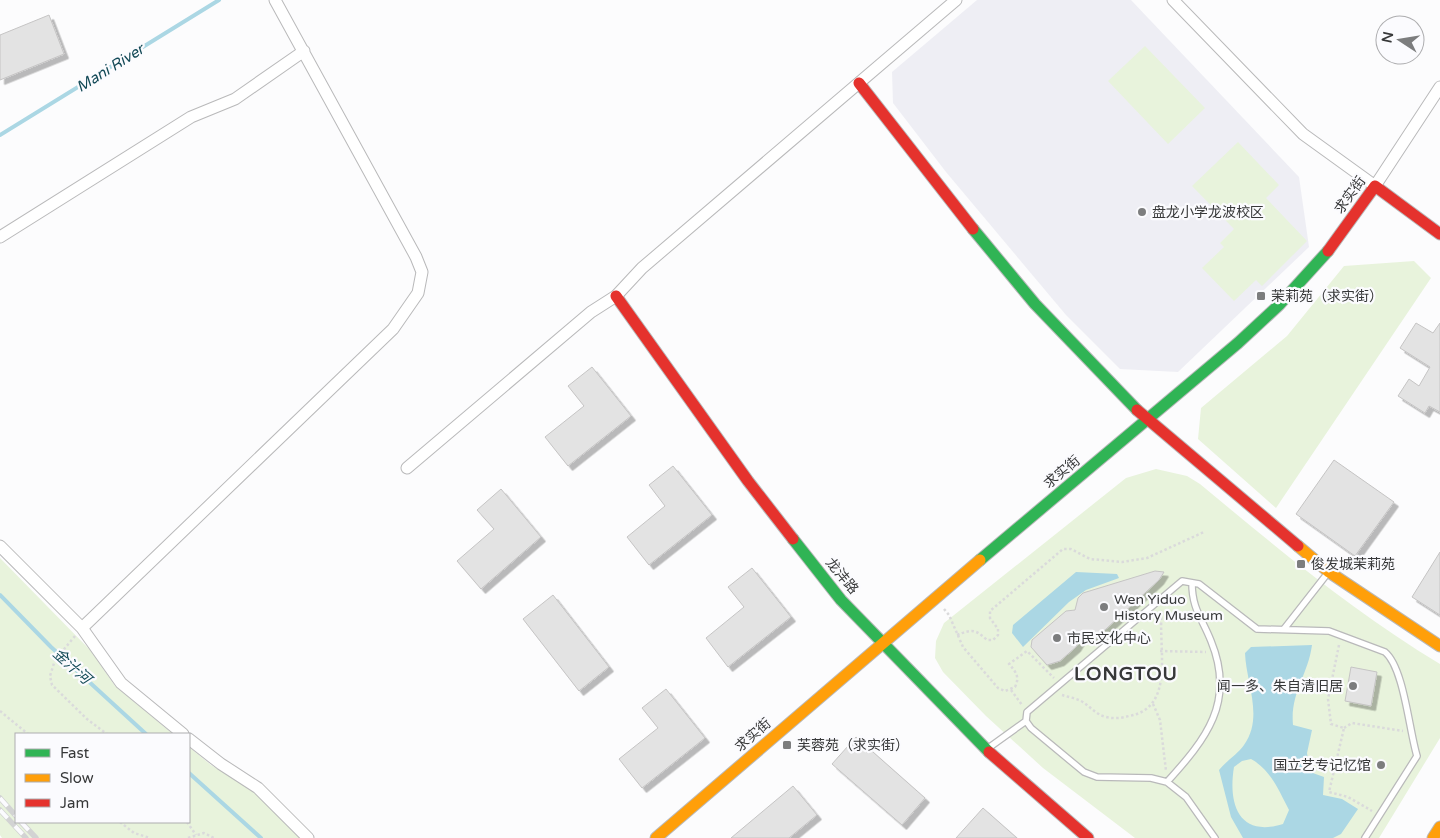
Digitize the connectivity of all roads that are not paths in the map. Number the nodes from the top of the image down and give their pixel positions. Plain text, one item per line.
1 (275, 0) edge
2 (956, 0) edge
3 (1173, 0) edge
4 (304, 51) junction
5 (859, 83) junction
6 (1440, 87) edge
7 (1375, 186) junction
8 (1440, 234) edge
9 (0, 237) edge
10 (616, 296) junction
11 (1147, 420) junction
12 (407, 468) dead end
13 (0, 546) edge
14 (1329, 572) junction
15 (1192, 583) junction
16 (82, 628) junction
17 (1284, 629) junction
18 (884, 642) junction
19 (1440, 646) edge
20 (1026, 721) junction
21 (182, 733) edge
22 (190, 740) edge
23 (987, 750) junction
24 (1167, 782) junction
25 (1440, 827) edge
26 (308, 838) edge
27 (656, 838) edge
28 (1088, 838) edge
29 (1215, 838) edge
30 (1365, 838) edge
31 (1433, 838) edge

1 - 4 street
2 - 5 street
3 - 7 street
4 - 9 street
4 - 16 street
5 - 10 street
5 - 11 street
6 - 7 street, 求实街
7 - 8 street
7 - 11 street, 求实街
10 - 12 street
10 - 18 street, 龙沣路
11 - 14 street
11 - 18 street, 求实街
13 - 16 street
14 - 17 lane
14 - 19 street
15 - 17 lane
15 - 20 lane
15 - 24 lane
16 - 21 street
17 - 30 lane
18 - 23 street, 龙沣路
18 - 27 street, 求实街
20 - 23 lane
20 - 24 lane
22 - 26 street
23 - 28 street, 龙沣路
24 - 29 lane
25 - 31 street

